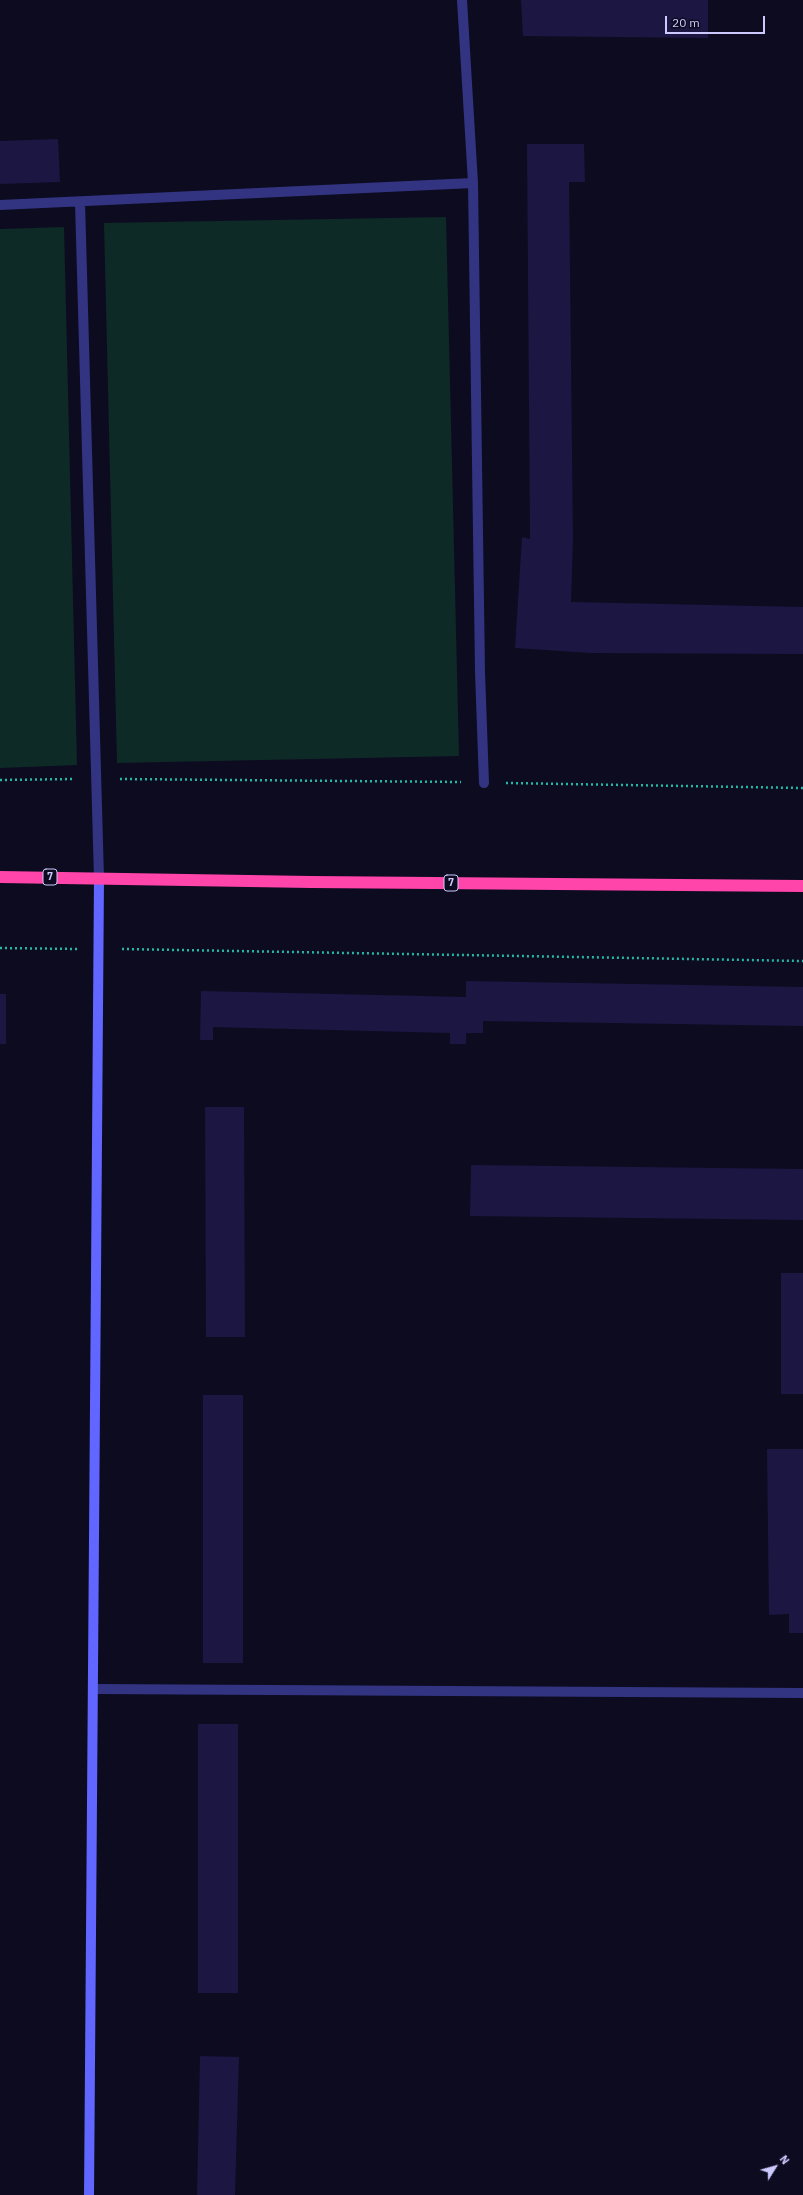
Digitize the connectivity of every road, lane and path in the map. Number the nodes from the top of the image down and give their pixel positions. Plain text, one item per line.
1 (462, 0) edge
2 (473, 183) junction
3 (80, 202) junction
4 (0, 205) edge
5 (97, 779) junction
6 (0, 780) edge
7 (484, 783) junction
8 (803, 788) edge
9 (0, 877) edge
10 (99, 878) junction
11 (803, 886) edge
12 (0, 948) edge
13 (100, 949) junction
14 (803, 961) edge
15 (93, 1689) junction
16 (803, 1693) edge
17 (89, 2195) edge

1 - 2 street
2 - 3 street
2 - 7 street
3 - 4 street
3 - 5 street
5 - 6 path
5 - 7 path
5 - 10 street
7 - 8 path
9 - 10 highway, 7
10 - 11 highway, 7
10 - 13 street
12 - 13 path
13 - 14 path
13 - 15 street
15 - 16 street
15 - 17 street

